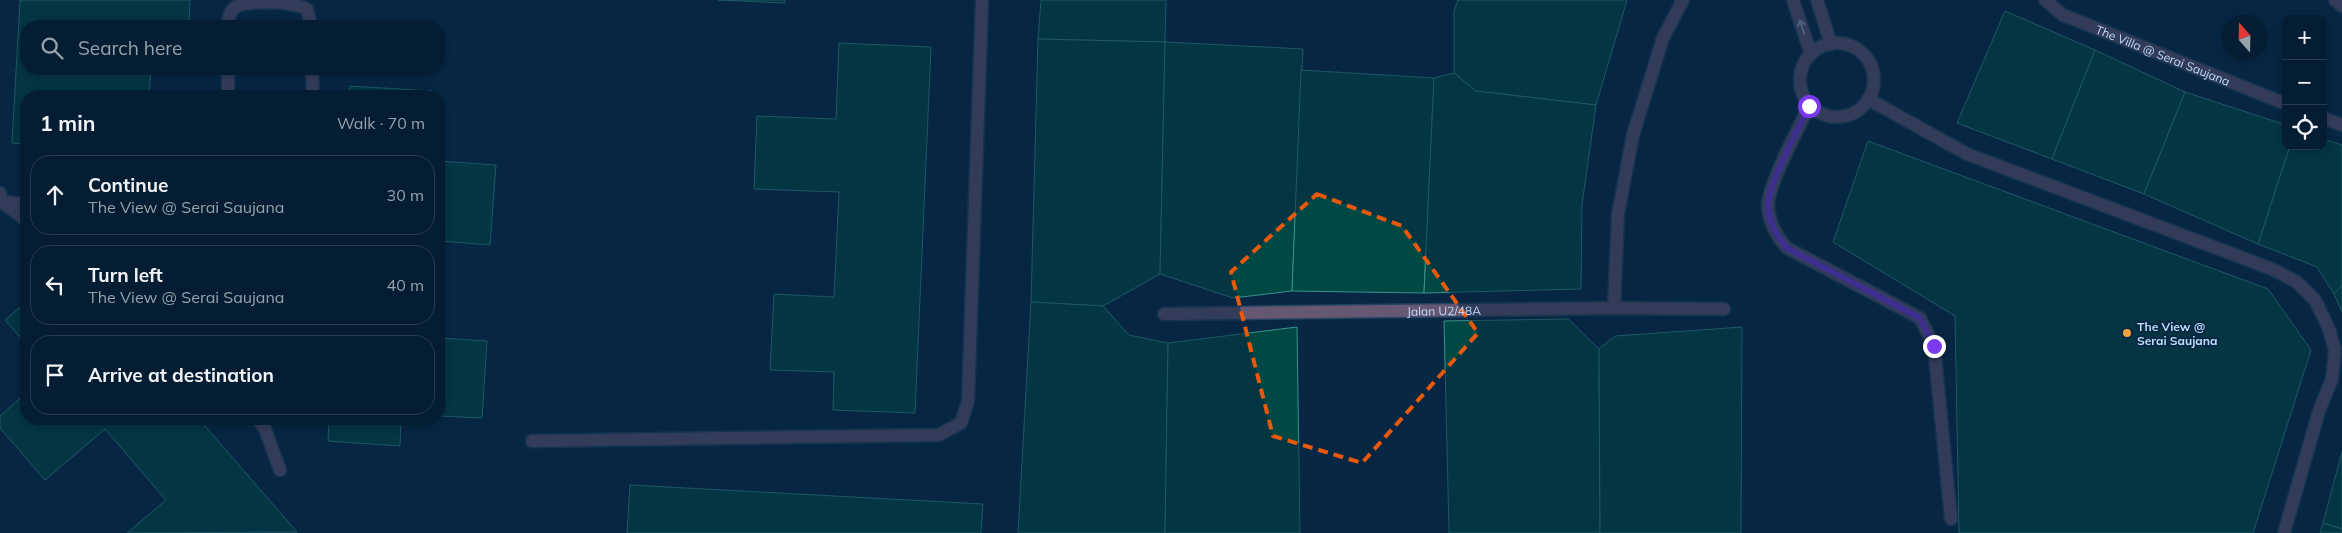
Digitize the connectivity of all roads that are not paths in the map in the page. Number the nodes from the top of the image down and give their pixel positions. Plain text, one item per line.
1 (982, 0) edge
2 (1683, 0) edge
3 (1793, 0) edge
4 (1817, 0) edge
5 (2045, 0) edge
6 (2335, 0) edge
7 (2342, 6) edge
8 (228, 20) edge
9 (310, 20) edge
10 (1831, 44) junction
11 (1811, 54) junction
12 (228, 75) edge
13 (312, 75) edge
14 (228, 90) edge
15 (313, 90) edge
16 (1868, 99) junction
17 (2282, 102) edge
18 (1809, 106) junction
19 (2327, 119) edge
20 (2342, 125) edge
21 (1, 197) edge
22 (20, 202) edge
23 (20, 214) edge
24 (1614, 308) junction
25 (1724, 309) dead end
26 (1164, 314) dead end
27 (263, 425) edge
28 (532, 441) dead end
29 (280, 470) dead end
30 (1951, 519) dead end
31 (2284, 533) edge

1 - 28 street
2 - 24 street
11 -> 3 street
4 - 10 street
5 - 17 street, The Villa @ Serai Saujana
6 - 7 street
8 - 9 street
10 - 11 street
10 - 16 street
11 - 18 street
12 - 14 street
13 - 15 street
16 - 18 street
16 - 31 street
18 - 30 street
19 - 20 street
21 - 22 street
21 - 23 street
24 - 25 street, Jalan U2/48A
24 - 26 street, Jalan U2/48A
27 - 29 street

